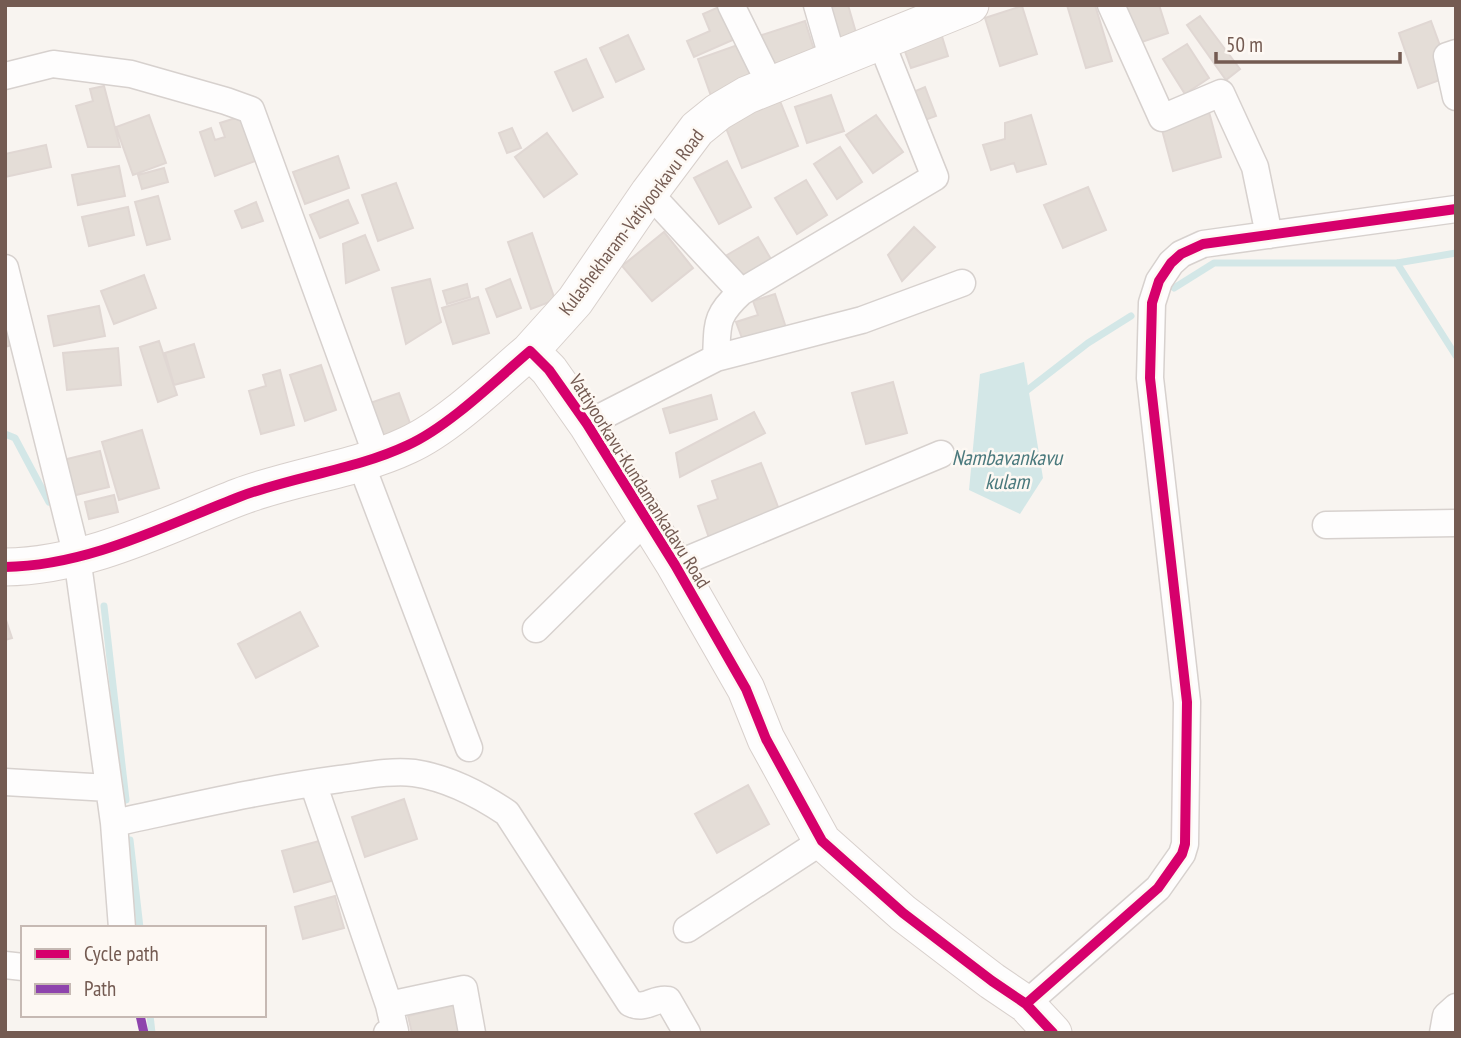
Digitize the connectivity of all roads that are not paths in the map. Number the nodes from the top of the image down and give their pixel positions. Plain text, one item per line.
1 (731, 5) edge
2 (817, 5) edge
3 (971, 5) edge
4 (1111, 5) edge
5 (881, 42) junction
6 (1456, 52) edge
7 (833, 60) junction
8 (5, 76) edge
9 (771, 86) junction
10 (1456, 97) edge
11 (649, 193) junction
12 (1456, 209) edge
13 (1269, 235) junction
14 (5, 268) edge
15 (962, 283) dead end
16 (741, 292) junction
17 (530, 351) junction
18 (716, 358) junction
19 (587, 424) junction
20 (941, 454) dead end
21 (369, 459) junction
22 (647, 519) junction
23 (1456, 523) edge
24 (1326, 525) dead end
25 (77, 556) junction
26 (675, 565) junction
27 (5, 567) edge
28 (536, 629) dead end
29 (469, 748) dead end
30 (5, 782) edge
31 (313, 783) junction
32 (109, 788) junction
33 (114, 823) junction
34 (822, 841) junction
35 (122, 926) edge
36 (687, 929) dead end
37 (1026, 1004) junction
38 (388, 1005) junction
39 (1456, 1007) edge
40 (387, 1033) edge
41 (471, 1033) edge
42 (687, 1033) edge
43 (1053, 1033) edge
44 (1443, 1033) edge

1 - 9 street
2 - 7 street
3 - 5 street, Kulashekharam-Vatiyoorkavu Road
4 - 13 street
5 - 7 street, Kulashekharam-Vatiyoorkavu Road
5 - 16 street
6 - 10 street
7 - 9 street, Kulashekharam-Vatiyoorkavu Road
8 - 21 street
9 - 11 street, Kulashekharam-Vatiyoorkavu Road
11 - 16 street
11 - 17 street, Kulashekharam-Vatiyoorkavu Road
12 - 13 street
13 - 37 street
14 - 25 street
15 - 18 street
16 - 18 street
17 - 19 street, Vattiyoorkavu-Kundamankadavu Road
17 - 21 street
18 - 19 street
19 - 22 street, Vattiyoorkavu-Kundamankadavu Road
20 - 26 street
21 - 25 street
21 - 29 street
22 - 26 street, Vattiyoorkavu-Kundamankadavu Road
22 - 28 street
23 - 24 street
25 - 27 street
25 - 32 street
26 - 34 street, Vattiyoorkavu-Kundamankadavu Road
30 - 32 street
31 - 33 street
31 - 38 street
31 - 42 street
32 - 33 street
33 - 35 street
34 - 36 street
34 - 37 street, Vattiyoorkavu-Kundamankadavu Road
37 - 43 street, Vattiyoorkavu-Kundamankadavu Road
38 - 40 street
38 - 41 street
39 - 44 street

